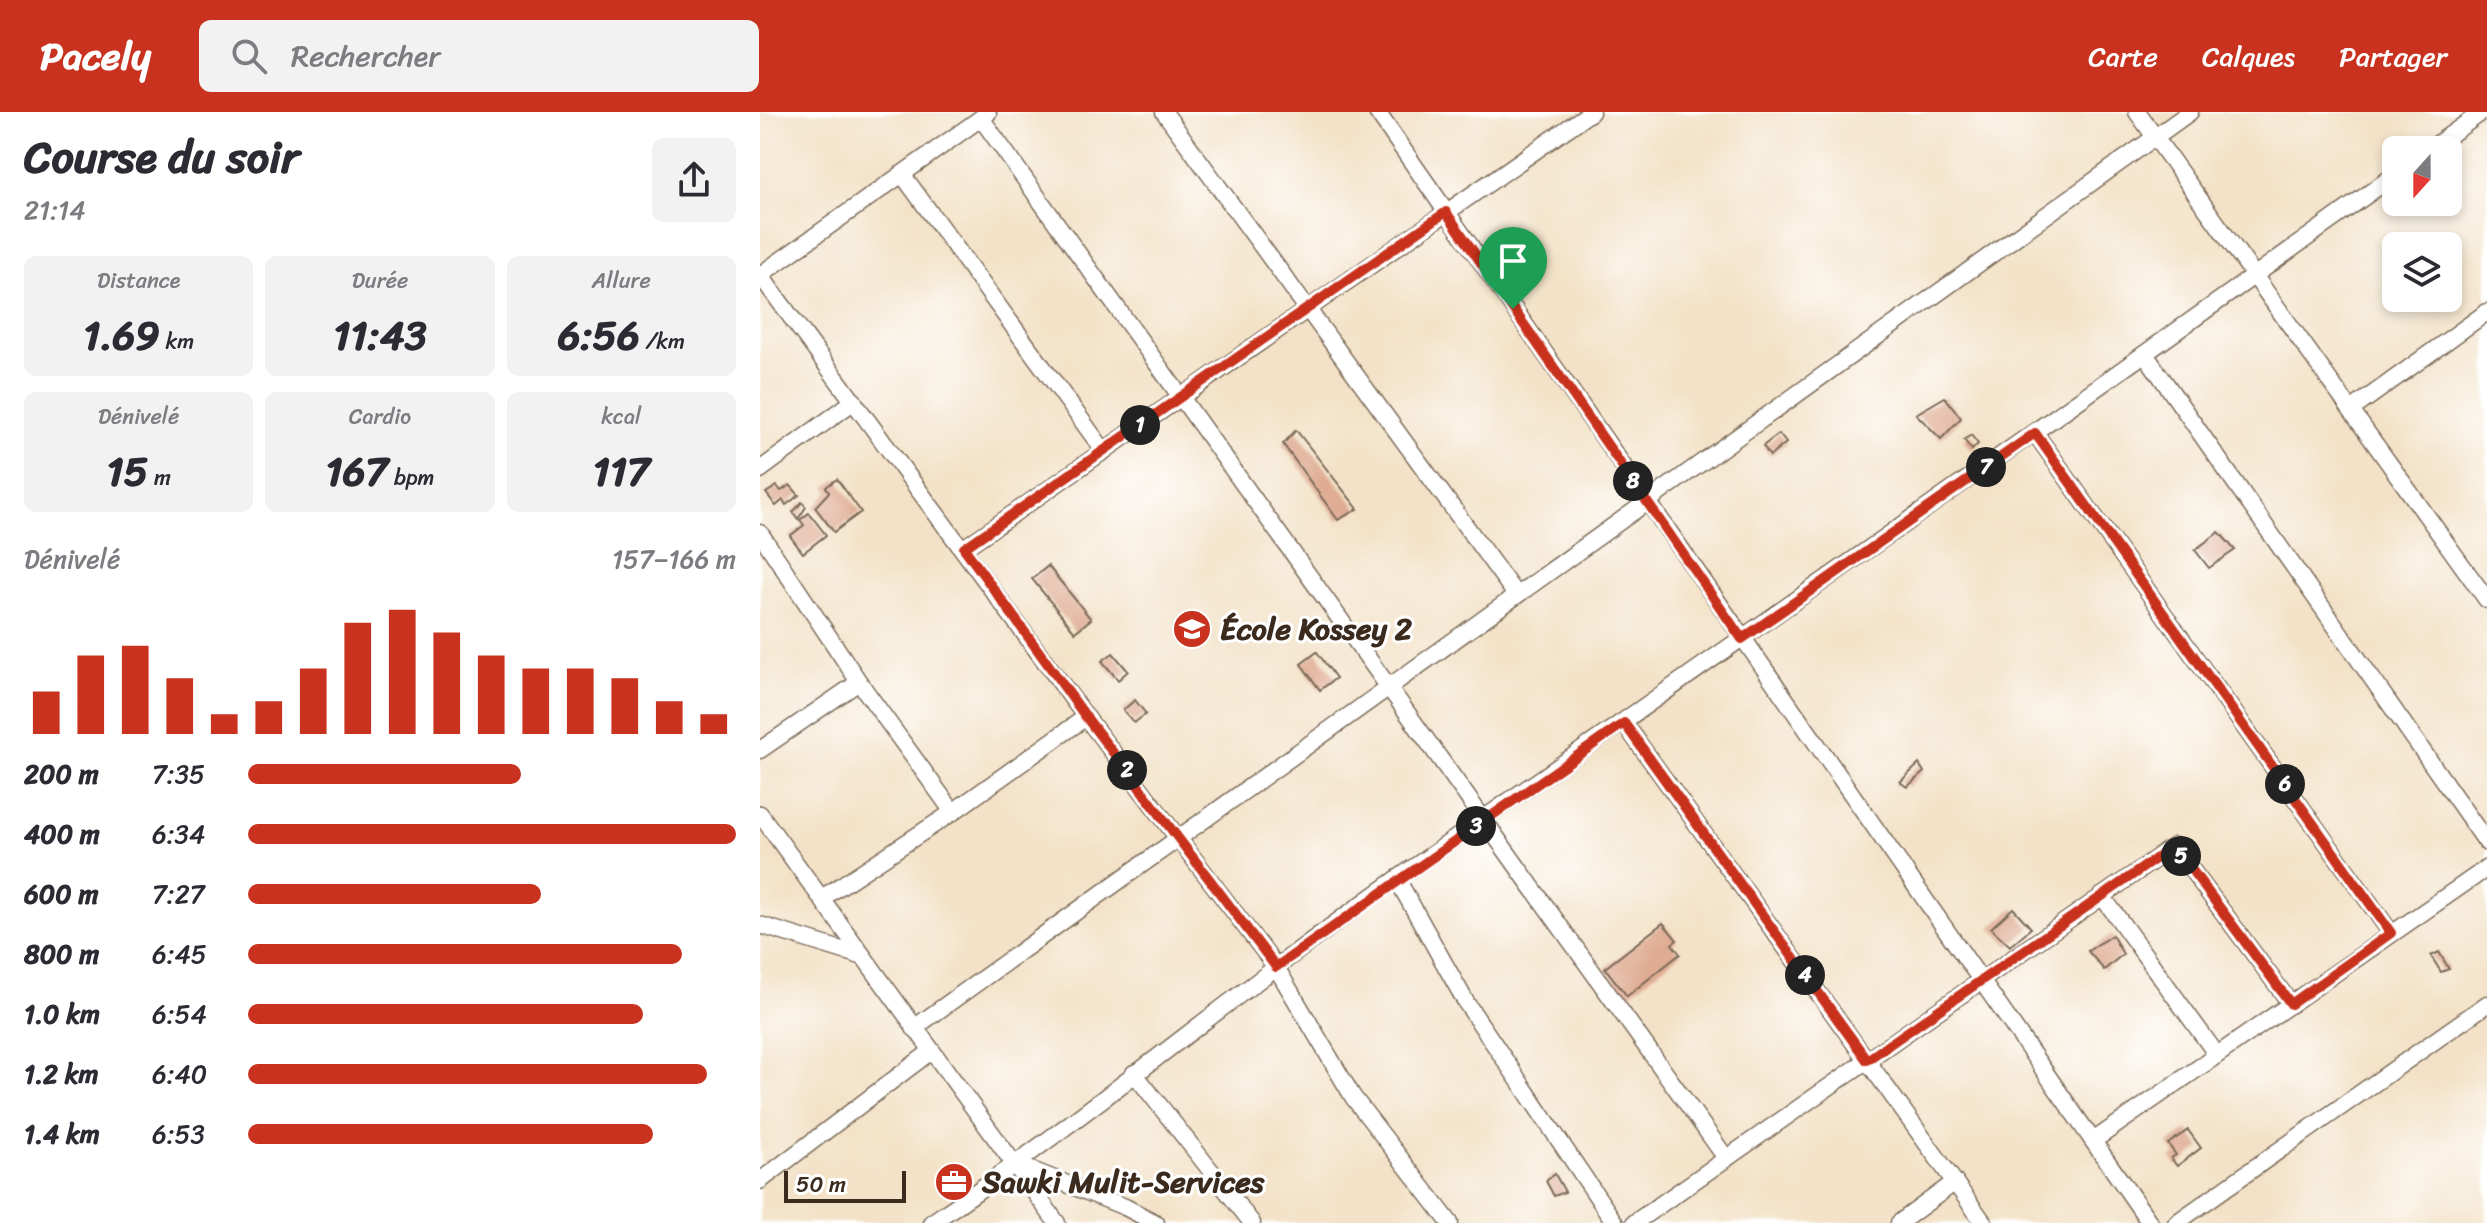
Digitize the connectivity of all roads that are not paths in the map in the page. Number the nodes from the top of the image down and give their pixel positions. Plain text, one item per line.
1 (1164, 112) edge
2 (1377, 112) edge
3 (1591, 112) edge
4 (2137, 112) edge
5 (2190, 112) edge
6 (2482, 112) edge
7 (985, 115) edge
8 (2449, 136) edge
9 (2155, 137) junction
10 (902, 174) junction
11 (2382, 184) edge
12 (1446, 212) junction
13 (760, 275) edge
14 (2255, 275) junction
15 (1309, 308) junction
16 (2487, 312) edge
17 (2145, 354) junction
18 (1180, 397) junction
19 (854, 401) junction
20 (2351, 410) junction
21 (2035, 433) junction
22 (1104, 451) junction
23 (760, 470) edge
24 (1647, 501) junction
25 (760, 533) edge
26 (964, 548) junction
27 (1516, 595) junction
28 (2487, 600) edge
29 (1742, 639) junction
30 (859, 682) junction
31 (1388, 687) junction
32 (1086, 717) junction
33 (1624, 723) junction
34 (760, 750) edge
35 (953, 812) junction
36 (760, 814) edge
37 (1485, 821) junction
38 (1179, 836) junction
39 (2487, 843) edge
40 (2487, 868) edge
41 (1397, 879) junction
42 (2102, 896) junction
43 (822, 898) junction
44 (760, 925) edge
45 (2391, 933) junction
46 (864, 957) junction
47 (1276, 967) junction
48 (1981, 980) junction
49 (2291, 1004) junction
50 (2487, 1004) edge
51 (914, 1028) junction
52 (930, 1052) junction
53 (2217, 1055) junction
54 (1867, 1060) junction
55 (1134, 1073) junction
56 (2093, 1141) junction
57 (1726, 1158) junction
58 (1013, 1163) junction
59 (760, 1181) edge
60 (1955, 1182) junction
61 (931, 1223) edge
62 (1057, 1223) edge
63 (1156, 1223) edge
64 (1252, 1223) edge
65 (1450, 1223) edge
66 (1615, 1223) edge
67 (1634, 1223) edge
68 (1899, 1223) edge
69 (1984, 1223) edge
70 (2150, 1223) edge
71 (2176, 1223) edge

1 - 15 street
2 - 12 street
3 - 12 street
4 - 9 street
5 - 9 street
6 - 8 street
7 - 10 street
7 - 18 street
9 - 14 street
9 - 24 street
10 - 13 street
10 - 22 street
11 - 14 street
12 - 15 street
12 - 24 street
13 - 19 street
14 - 17 street
14 - 20 street
15 - 18 street
15 - 27 street
16 - 20 street
17 - 21 street
17 - 39 street
18 - 22 street
18 - 31 street
19 - 23 street
19 - 26 street
20 - 28 street
21 - 29 street
21 - 45 street
22 - 26 street
24 - 27 street
24 - 29 street
25 - 30 street
26 - 32 street
27 - 31 street
29 - 33 street
29 - 48 street
30 - 34 street
30 - 35 street
31 - 37 street
31 - 38 street
32 - 35 street
32 - 38 street
33 - 37 street
33 - 54 street
35 - 43 street
36 - 43 street
37 - 41 street
37 - 57 street
38 - 47 street
38 - 51 street
40 - 45 street
41 - 47 street
41 - 66 street
42 - 48 street
42 - 49 street
42 - 53 street
43 - 46 street
44 - 46 street
45 - 49 street
46 - 51 street
47 - 55 street
47 - 65 street
48 - 54 street
48 - 56 street
49 - 53 street
50 - 71 street
51 - 52 street
52 - 58 street
52 - 59 street
53 - 56 street
54 - 57 street
54 - 60 street
55 - 58 street
55 - 64 street
56 - 70 street
57 - 67 street
58 - 61 street
58 - 62 street
58 - 63 street
60 - 68 street
60 - 69 street

